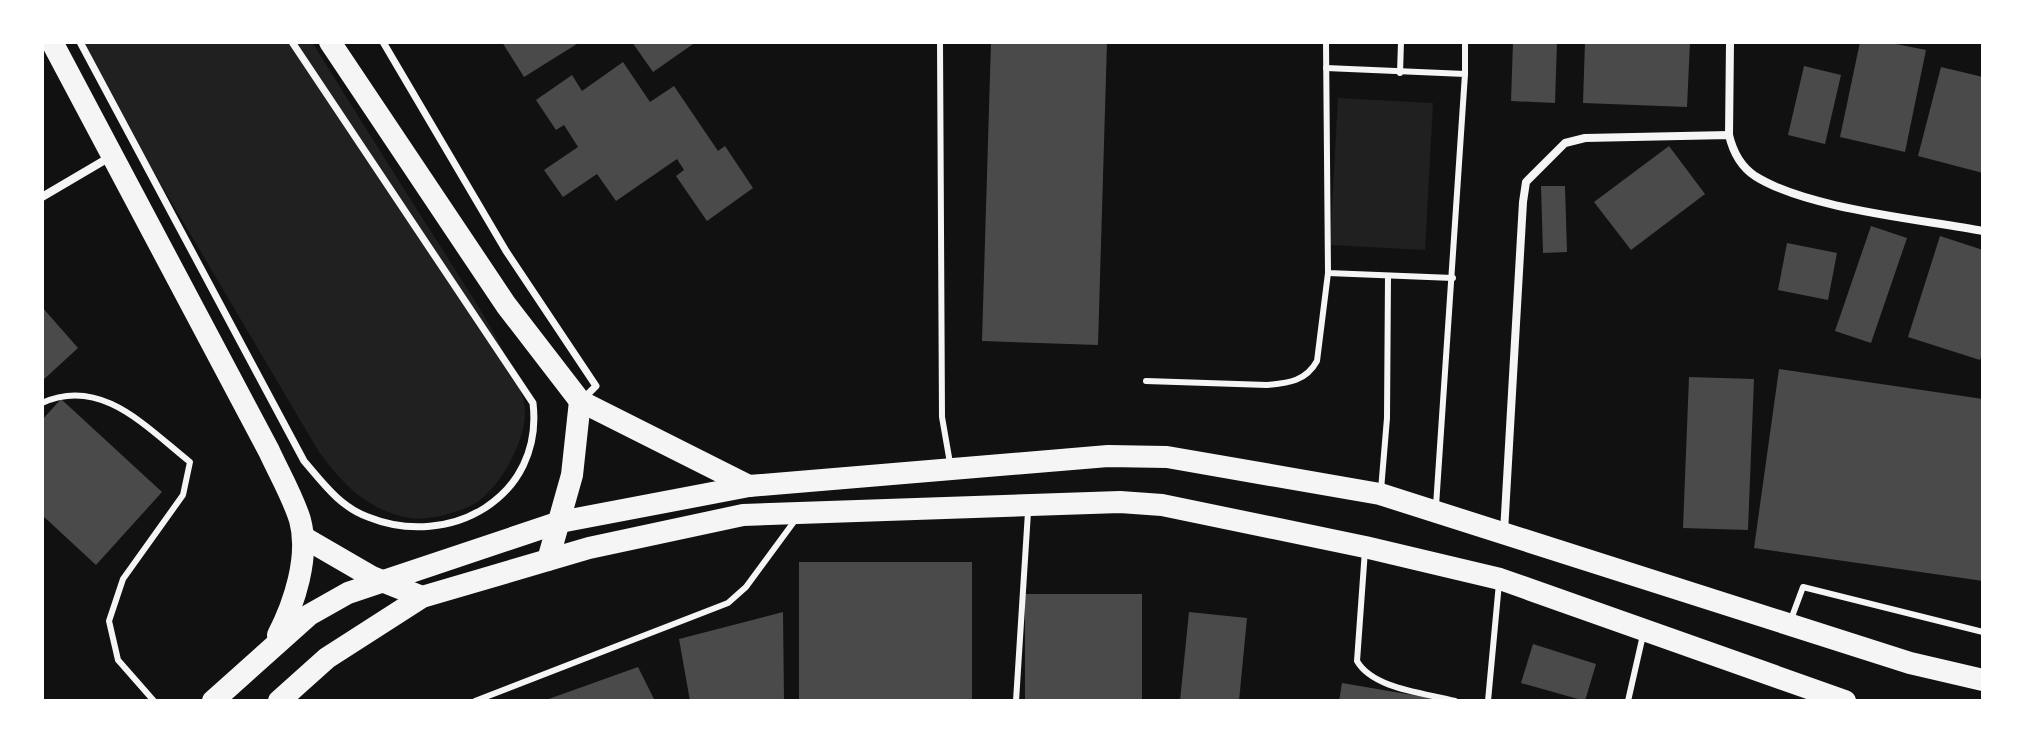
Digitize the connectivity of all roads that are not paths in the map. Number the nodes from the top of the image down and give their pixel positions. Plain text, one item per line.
1 (52, 42) edge
2 (80, 42) edge
3 (292, 42) edge
4 (330, 42) edge
5 (383, 42) edge
6 (940, 42) edge
7 (1326, 42) edge
8 (1401, 42) edge
9 (1465, 42) edge
10 (1730, 42) edge
11 (1326, 68) junction
12 (1400, 73) junction
13 (1465, 74) junction
14 (1729, 135) junction
15 (112, 156) junction
16 (42, 197) edge
17 (1983, 231) edge
18 (1328, 273) junction
19 (1388, 276) junction
20 (1453, 278) junction
21 (1146, 381) dead end
22 (580, 401) junction
23 (42, 403) edge
24 (951, 471) junction
25 (749, 486) junction
26 (1380, 494) junction
27 (1028, 504) junction
28 (1436, 509) junction
29 (801, 513) junction
30 (560, 522) junction
31 (1504, 533) junction
32 (303, 537) junction
33 (1365, 547) junction
34 (548, 560) junction
35 (1500, 579) junction
36 (379, 580) junction
37 (422, 597) junction
38 (1789, 625) junction
39 (1645, 628) junction
40 (1983, 632) edge
41 (272, 647) junction
42 (1983, 680) edge
43 (154, 701) edge
44 (213, 701) edge
45 (279, 701) edge
46 (475, 701) edge
47 (1016, 701) edge
48 (1455, 701) edge
49 (1488, 701) edge
50 (1628, 701) edge
51 (1845, 701) edge

1 - 15 highway
2 - 3 street
4 - 22 highway
5 - 22 street
6 - 24 lane
7 - 11 lane
8 - 12 lane
9 - 13 lane
10 - 14 street
11 - 12 lane
11 - 18 lane
12 - 13 lane
13 - 20 lane
14 - 17 street
14 - 31 street
15 - 16 street
15 - 32 highway
18 - 19 lane
18 - 21 lane
19 - 20 lane
19 - 26 lane
20 - 28 lane
22 - 25 highway
22 - 30 highway
23 - 43 lane
24 - 25 highway
24 - 26 highway
25 - 30 highway
26 - 28 highway
27 - 29 highway
27 - 33 highway
27 - 47 lane
28 - 31 highway
29 - 34 highway
29 - 46 lane
30 - 34 highway
30 - 36 highway
31 - 38 highway
32 - 36 highway
32 - 41 highway
33 - 35 highway
33 - 48 lane
34 - 37 highway
35 - 39 highway
35 - 49 lane
36 - 37 highway
36 - 41 highway
37 - 45 highway
38 - 40 lane
38 - 42 highway
39 - 50 lane
39 - 51 highway
41 - 44 highway

